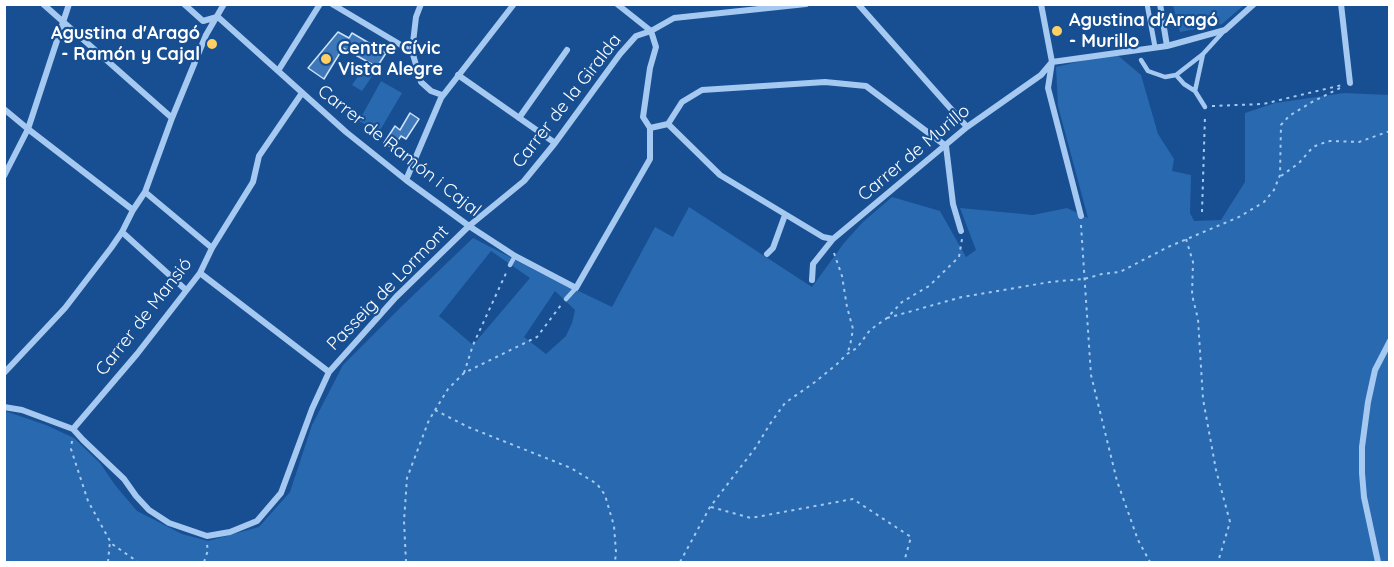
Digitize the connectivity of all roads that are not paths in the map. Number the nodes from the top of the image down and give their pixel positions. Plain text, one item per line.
1 (43, 4) edge
2 (69, 4) edge
3 (184, 4) edge
4 (224, 4) edge
5 (320, 4) edge
6 (332, 4) edge
7 (421, 4) edge
8 (514, 4) edge
9 (617, 4) edge
10 (806, 4) edge
11 (858, 4) edge
12 (1041, 4) edge
13 (1148, 4) edge
14 (1160, 4) edge
15 (1254, 4) edge
16 (1341, 4) edge
17 (218, 17) junction
18 (63, 23) junction
19 (1225, 30) junction
20 (651, 31) junction
21 (1167, 46) junction
22 (1155, 47) junction
23 (406, 48) dead end
24 (567, 50) dead end
25 (1203, 54) junction
26 (1141, 60) dead end
27 (1052, 62) junction
28 (278, 71) junction
29 (459, 75) junction
30 (1176, 75) junction
31 (1350, 83) road end
32 (1195, 91) junction
33 (302, 93) junction
34 (442, 95) junction
35 (1205, 106) road end
36 (4, 109) edge
37 (172, 118) junction
38 (519, 118) junction
39 (668, 124) junction
40 (967, 127) junction
41 (650, 128) junction
42 (28, 129) junction
43 (555, 144) junction
44 (946, 146) junction
45 (4, 176) edge
46 (406, 180) junction
47 (145, 192) junction
48 (133, 210) junction
49 (785, 215) junction
50 (1081, 216) road end
51 (469, 226) junction
52 (961, 231) road end
53 (122, 232) junction
54 (832, 241) junction
55 (212, 248) junction
56 (767, 254) dead end
57 (515, 256) junction
58 (510, 265) road end
59 (200, 273) junction
60 (813, 280) dead end
61 (576, 288) junction
62 (186, 290) junction
63 (566, 299) road end
64 (1389, 341) edge
65 (329, 372) junction
66 (4, 373) edge
67 (4, 406) edge
68 (73, 429) junction
69 (1378, 562) edge

1 - 18 street
2 - 18 street
3 - 17 street
4 - 17 street
5 - 28 street
6 - 23 street
7 - 34 street
8 - 29 street
9 - 20 street
10 - 20 street, Carrer de la Giralda
11 - 40 street
12 - 27 street
13 - 22 street
14 - 21 street
15 - 19 street
16 - 31 street
17 - 28 street, Carrer de Ramón i Cajal
17 - 37 street
18 - 37 street
18 - 42 street
19 - 21 street
19 - 25 lane
20 - 41 street
20 - 43 street, Carrer de la Giralda
21 - 22 street
22 - 27 street
24 - 38 street
25 - 30 lane
25 - 32 lane
26 - 30 lane
27 - 40 street, Carrer de Murillo
27 - 50 street
28 - 33 street, Carrer de Ramón i Cajal
29 - 34 street
29 - 38 street
30 - 32 lane
32 - 35 lane
33 - 46 street, Carrer de Ramón i Cajal
33 - 55 street, Carrer de Mansió
34 - 46 street
36 - 42 street
37 - 47 street
38 - 43 street
39 - 41 street
39 - 44 street
39 - 49 street
40 - 44 street, Carrer de Murillo
41 - 61 street
42 - 45 street
42 - 48 street
43 - 51 street, Carrer de la Giralda
44 - 52 street
44 - 54 street, Carrer de Murillo
46 - 51 street, Carrer de Ramón i Cajal
47 - 48 street
47 - 55 street
48 - 53 street
49 - 54 street
49 - 56 street
51 - 57 street, Carrer de Ramón i Cajal
51 - 65 street, Passeig de Lormont
53 - 62 street
53 - 66 street
54 - 60 street, Carrer de Murillo
55 - 59 street, Carrer de Mansió
57 - 58 lane
57 - 61 street, Carrer de Ramón i Cajal
59 - 62 street, Carrer de Mansió
59 - 65 street
61 - 63 lane
62 - 68 street, Carrer de Mansió
64 - 69 street
65 - 68 street, Passeig de Lormont
67 - 68 street

